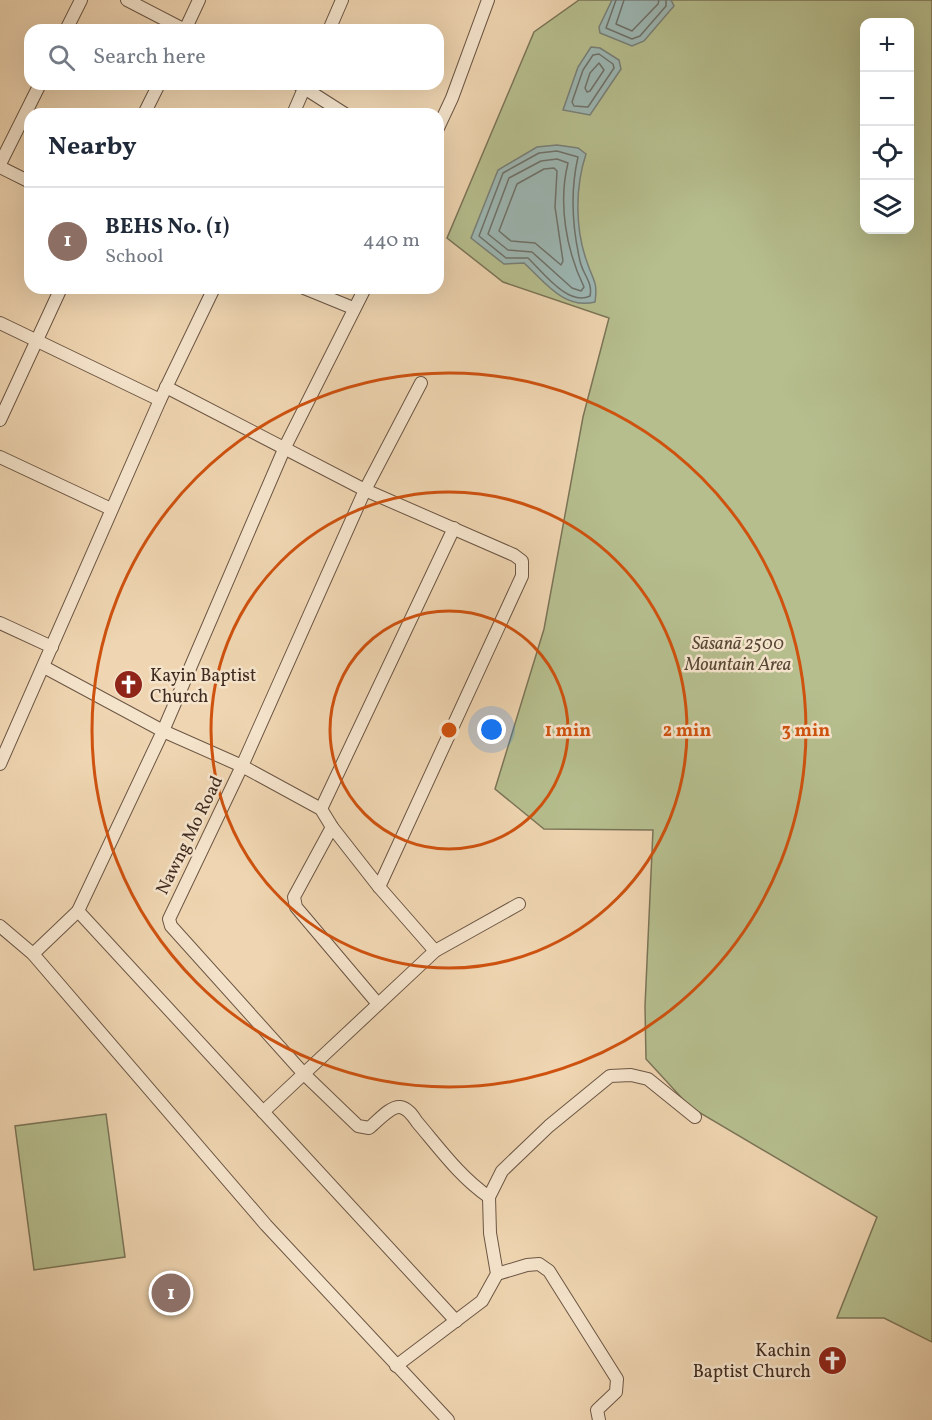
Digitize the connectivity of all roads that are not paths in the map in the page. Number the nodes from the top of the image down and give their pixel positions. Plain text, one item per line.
1 (81, 0) edge
2 (127, 0) edge
3 (199, 0) edge
4 (342, 0) edge
5 (488, 0) edge
6 (69, 24) edge
7 (173, 24) edge
8 (188, 24) edge
9 (332, 24) edge
10 (37, 90) edge
11 (156, 90) edge
12 (301, 90) edge
13 (310, 90) edge
14 (28, 108) edge
15 (147, 108) edge
16 (295, 108) edge
17 (336, 108) edge
18 (444, 115) edge
19 (24, 116) edge
20 (0, 165) edge
21 (24, 179) edge
22 (58, 294) edge
23 (211, 294) edge
24 (319, 294) edge
25 (361, 294) edge
26 (353, 308) junction
27 (0, 323) edge
28 (37, 340) junction
29 (421, 383) dead end
30 (166, 387) junction
31 (160, 400) junction
32 (0, 420) edge
33 (285, 447) junction
34 (0, 457) edge
35 (365, 490) junction
36 (111, 509) junction
37 (454, 528) junction
38 (0, 623) edge
39 (52, 647) junction
40 (44, 667) junction
41 (164, 731) junction
42 (0, 764) edge
43 (242, 766) junction
44 (321, 809) junction
45 (332, 827) junction
46 (379, 887) junction
47 (519, 904) dead end
48 (78, 911) junction
49 (0, 926) edge
50 (435, 951) junction
51 (33, 954) junction
52 (378, 1005) junction
53 (304, 1074) junction
54 (263, 1112) junction
55 (695, 1117) dead end
56 (489, 1197) junction
57 (497, 1274) junction
58 (456, 1321) junction
59 (396, 1366) junction
60 (448, 1420) edge
61 (599, 1420) edge

1 - 6 street
2 - 7 street
3 - 8 street
4 - 9 street
5 - 18 street
10 - 14 street
11 - 15 street
12 - 16 street
13 - 17 street
19 - 20 street
20 - 21 street
22 - 28 street
23 - 30 street
24 - 26 street
25 - 26 street
26 - 33 street
27 - 28 street
28 - 31 street
28 - 32 street
29 - 35 street, Nawng Mo Road
30 - 31 street
30 - 33 street
31 - 36 street
33 - 35 street
33 - 41 street
34 - 36 street
35 - 37 street
35 - 43 street, Nawng Mo Road
36 - 39 street
37 - 44 street
37 - 46 street
38 - 39 street
39 - 40 street
40 - 41 street
40 - 42 street
41 - 43 street
41 - 48 street
43 - 44 street
43 - 53 street, Nawng Mo Road
44 - 45 street
45 - 46 street
45 - 52 street
46 - 50 street
47 - 50 street
48 - 51 street
48 - 54 street
49 - 51 street
50 - 52 street
51 - 59 street
52 - 53 street
53 - 54 street
53 - 56 street, Nawng Mo Road
54 - 58 street
55 - 56 street
56 - 57 street
57 - 58 street
57 - 61 street
58 - 59 street
59 - 60 street

